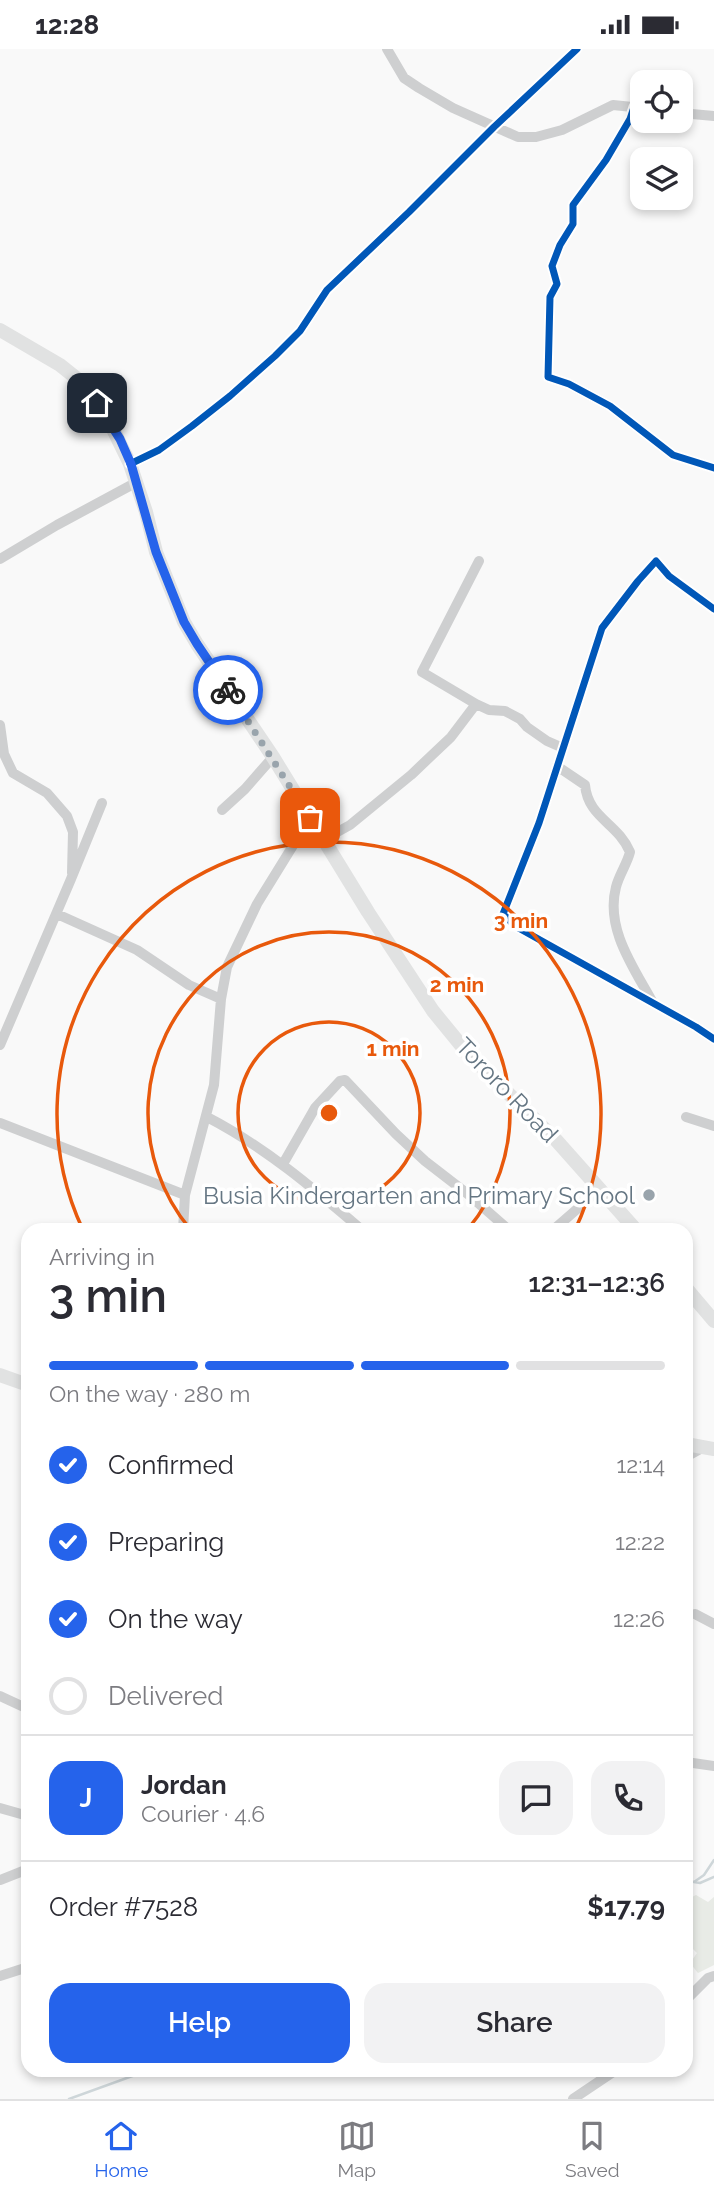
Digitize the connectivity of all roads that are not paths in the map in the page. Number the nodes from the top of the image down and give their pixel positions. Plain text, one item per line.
1 (387, 49) edge
2 (577, 49) edge
3 (630, 107) edge
4 (693, 114) edge
5 (714, 116) edge
6 (630, 119) edge
7 (494, 127) junction
8 (0, 330) edge
9 (131, 464) junction
10 (714, 468) edge
11 (137, 482) junction
12 (0, 559) edge
13 (479, 561) dead end
14 (714, 609) edge
15 (476, 704) junction
16 (0, 725) edge
17 (563, 748) junction
18 (273, 757) junction
19 (557, 766) junction
20 (102, 803) dead end
21 (222, 810) dead end
22 (310, 818) junction
23 (323, 840) junction
24 (71, 879) junction
25 (57, 914) junction
26 (221, 999) junction
27 (653, 1003) junction
28 (714, 1039) edge
29 (0, 1045) edge
30 (207, 1117) junction
31 (686, 1117) dead end
32 (0, 1123) edge
33 (714, 1126) edge
34 (283, 1164) junction
35 (599, 1190) junction
36 (185, 1195) junction
37 (183, 1223) edge
38 (354, 1223) edge
39 (501, 1223) edge
40 (561, 1223) edge
41 (630, 1223) edge
42 (693, 1296) edge
43 (714, 1321) edge
44 (0, 1375) edge
45 (21, 1382) edge
46 (695, 1614) dead end
47 (714, 1624) edge
48 (0, 1696) edge
49 (21, 1706) edge
50 (693, 1763) edge
51 (714, 1766) edge
52 (0, 1808) edge
53 (21, 1814) edge
54 (21, 1872) edge
55 (0, 1880) edge
56 (21, 1969) edge
57 (0, 1976) edge
58 (714, 1976) edge
59 (693, 1993) edge
60 (606, 2077) edge
61 (573, 2099) edge

1 - 7 street
2 - 7 street
3 - 7 street
4 - 5 street
6 - 10 street
7 - 9 street
8 - 9 main road, Tororo Road
9 - 11 main road, Tororo Road
11 - 12 street
11 - 18 main road, Tororo Road
13 - 15 street
14 - 17 street
15 - 17 street
15 - 23 street
16 - 24 street
17 - 19 street
18 - 21 street
18 - 22 main road, Tororo Road
19 - 27 street
19 - 27 street
20 - 24 street
22 - 23 main road, Tororo Road
22 - 26 street
23 - 35 main road, Tororo Road
24 - 25 street
25 - 26 street
25 - 29 street
26 - 30 street
27 - 28 street
30 - 34 street
30 - 36 street
31 - 33 street
32 - 36 street
34 - 38 street
34 - 39 street
35 - 40 street
35 - 41 main road, Tororo Road
36 - 37 street
42 - 43 main road
44 - 45 main road
46 - 47 street
48 - 49 street
50 - 51 street
52 - 53 street
54 - 55 street
56 - 57 street
58 - 59 street
60 - 61 street

